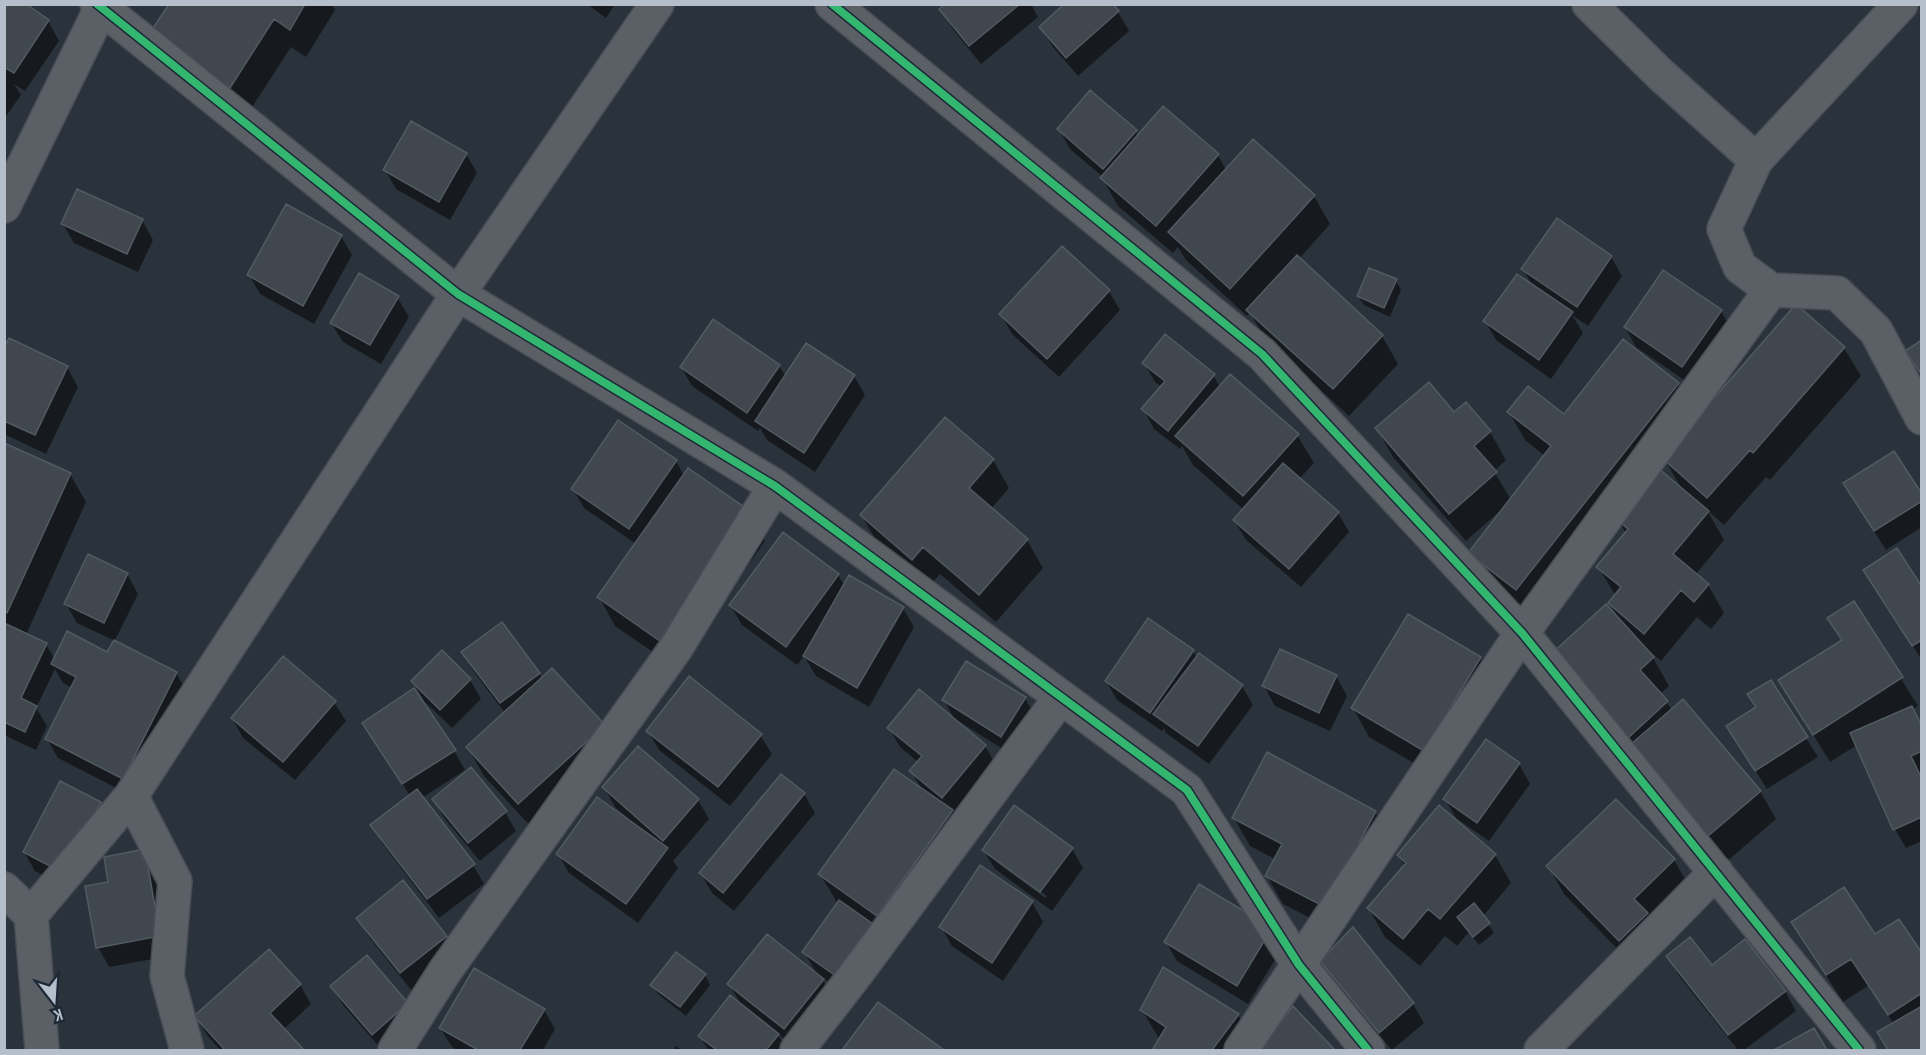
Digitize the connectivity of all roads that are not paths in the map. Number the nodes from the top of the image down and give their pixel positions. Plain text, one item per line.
1 (657, 4) edge
2 (832, 4) edge
3 (1589, 4) edge
4 (1901, 4) edge
5 (100, 5) edge
6 (1756, 160) junction
7 (4, 206) edge
8 (1771, 290) junction
9 (458, 294) junction
10 (1922, 418) edge
11 (775, 486) junction
12 (1522, 633) junction
13 (1061, 697) junction
14 (131, 796) junction
15 (1716, 872) junction
16 (4, 889) edge
17 (31, 915) junction
18 (1299, 965) junction
19 (42, 1050) edge
20 (187, 1050) edge
21 (395, 1050) edge
22 (797, 1050) edge
23 (1241, 1050) edge
24 (1368, 1050) edge
25 (1541, 1050) edge
26 (1859, 1050) edge

1 - 9 street
2 - 12 street
3 - 6 street
4 - 6 street
5 - 7 street
5 - 9 street
6 - 8 street
8 - 10 street
8 - 12 street
9 - 11 street
9 - 14 street
11 - 13 street
11 - 21 street
12 - 15 street
12 - 18 street
13 - 18 street
13 - 22 street
14 - 17 street
14 - 20 street
15 - 25 street
15 - 26 street
16 - 17 street
17 - 19 street
18 - 23 street
18 - 24 street

